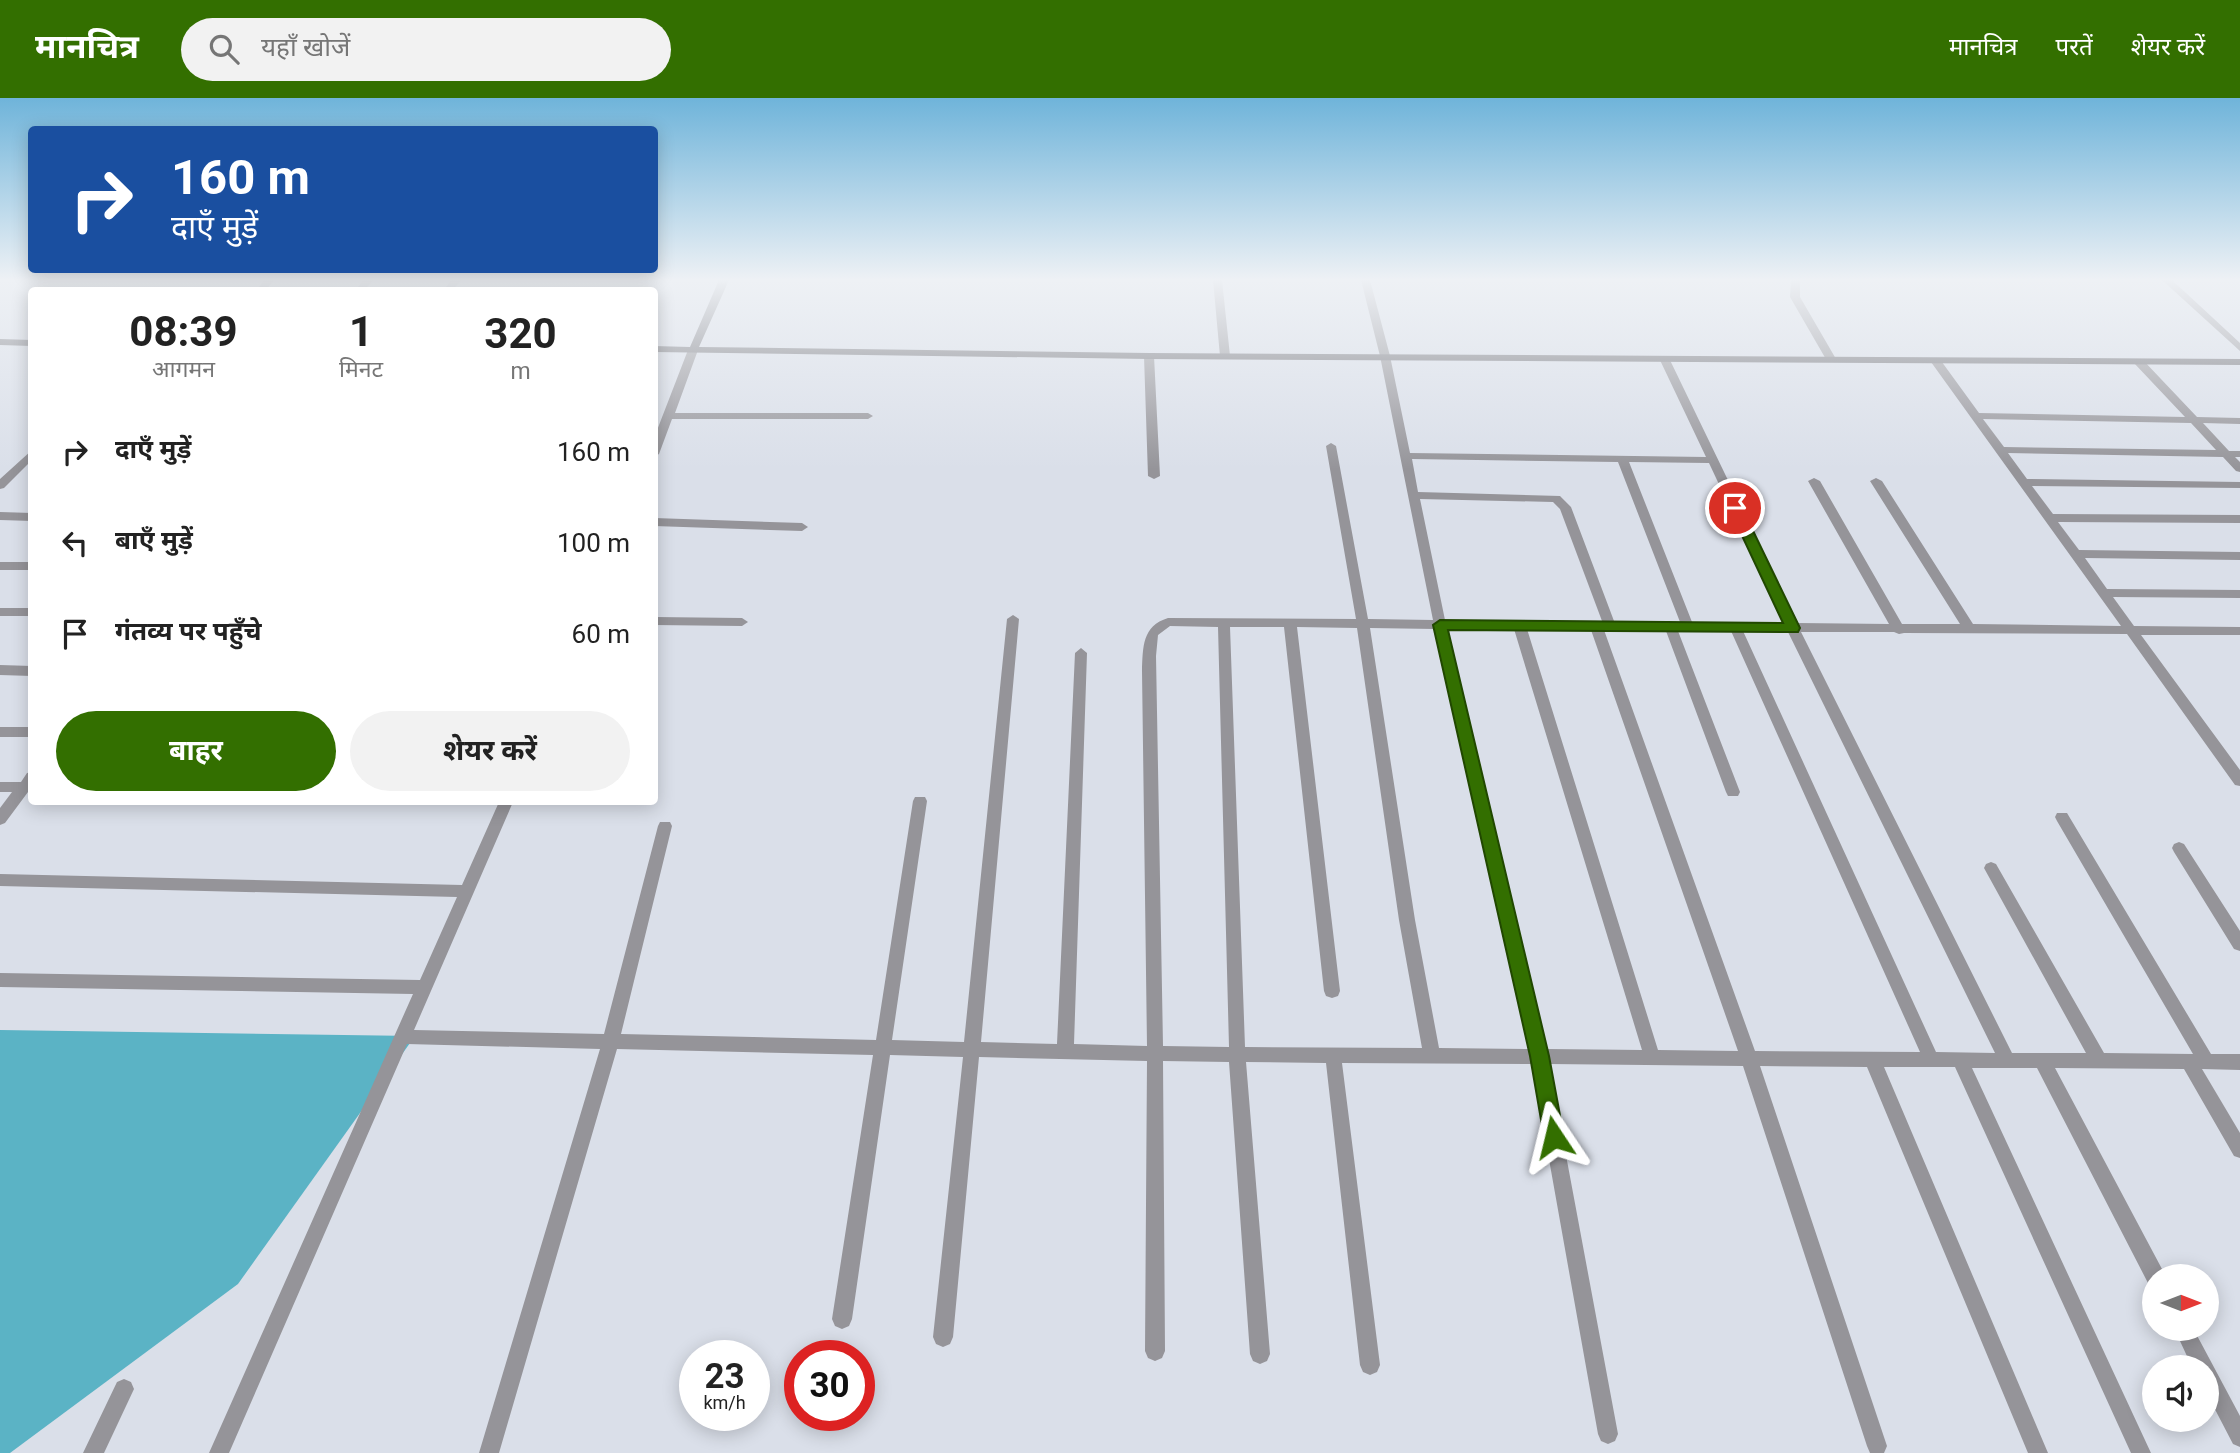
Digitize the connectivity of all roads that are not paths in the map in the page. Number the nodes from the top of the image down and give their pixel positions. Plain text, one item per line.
1 (696, 343) edge
2 (1223, 343) edge
3 (1382, 343) edge
4 (1822, 343) edge
5 (658, 349) edge
6 (693, 350) junction
7 (1149, 356) junction
8 (1224, 356) junction
9 (1385, 356) junction
10 (1664, 358) junction
11 (1831, 359) junction
12 (1935, 360) junction
13 (2138, 361) junction
14 (2240, 362) edge
15 (669, 416) junction
16 (868, 416) dead end
17 (1976, 416) junction
18 (2195, 421) junction
19 (2240, 421) edge
20 (658, 444) edge
21 (1331, 446) dead end
22 (2000, 450) junction
23 (2226, 454) junction
24 (2240, 454) edge
25 (1405, 456) junction
26 (28, 457) edge
27 (1622, 459) junction
28 (1712, 460) junction
29 (2240, 468) edge
30 (17, 469) junction
31 (28, 470) edge
32 (1154, 476) dead end
33 (1814, 481) dead end
34 (1876, 481) dead end
35 (2023, 482) junction
36 (2240, 485) edge
37 (0, 486) edge
38 (1413, 495) junction
39 (0, 516) edge
40 (28, 517) edge
41 (2049, 518) junction
42 (2240, 519) edge
43 (658, 522) edge
44 (802, 527) dead end
45 (2076, 554) junction
46 (2240, 556) edge
47 (0, 566) edge
48 (28, 566) edge
49 (2103, 593) junction
50 (2240, 594) edge
51 (0, 612) edge
52 (28, 612) edge
53 (1013, 619) dead end
54 (658, 621) edge
55 (742, 622) dead end
56 (1290, 623) junction
57 (1224, 624) junction
58 (1363, 624) junction
59 (1440, 625) junction
60 (1520, 627) junction
61 (1603, 627) junction
62 (1688, 627) junction
63 (1671, 628) junction
64 (1793, 628) junction
65 (1735, 629) junction
66 (2129, 629) junction
67 (1899, 630) junction
68 (1970, 630) junction
69 (2240, 631) edge
70 (1081, 653) dead end
71 (0, 670) edge
72 (28, 671) edge
73 (0, 732) edge
74 (28, 732) edge
75 (2240, 782) edge
76 (28, 783) edge
77 (28, 784) edge
78 (0, 787) edge
79 (1733, 792) dead end
80 (920, 801) dead end
81 (505, 805) edge
82 (2062, 817) dead end
83 (0, 818) edge
84 (665, 826) dead end
85 (2179, 848) dead end
86 (1991, 868) dead end
87 (0, 880) edge
88 (468, 891) junction
89 (2240, 944) edge
90 (0, 980) edge
91 (426, 987) junction
92 (1332, 991) dead end
93 (404, 1037) junction
94 (611, 1040) junction
95 (884, 1047) junction
96 (972, 1049) junction
97 (1065, 1051) junction
98 (1154, 1053) junction
99 (1237, 1054) junction
100 (1333, 1055) junction
101 (1432, 1056) junction
102 (1539, 1056) junction
103 (1652, 1057) junction
104 (1749, 1058) junction
105 (1872, 1059) junction
106 (1931, 1059) junction
107 (1960, 1060) junction
108 (2007, 1060) junction
109 (2042, 1060) junction
110 (2099, 1061) junction
111 (2189, 1062) junction
112 (2207, 1062) junction
113 (2240, 1062) edge
114 (2240, 1150) edge
115 (2149, 1264) edge
116 (842, 1319) dead end
117 (943, 1337) dead end
118 (1155, 1351) dead end
119 (1260, 1354) dead end
120 (1370, 1366) dead end
121 (124, 1389) dead end
122 (2219, 1397) edge
123 (1608, 1434) dead end
124 (2240, 1437) edge
125 (1877, 1446) dead end
126 (93, 1453) edge
127 (219, 1453) edge
128 (489, 1453) edge
129 (2038, 1453) edge
130 (2141, 1453) edge

1 - 6 main road
2 - 8 street
3 - 9 street
4 - 11 street
5 - 6 main road
6 - 7 main road
6 - 15 street
7 - 8 main road
7 - 32 street
8 - 9 main road
9 - 10 main road
9 - 25 street
10 - 11 main road
10 - 28 street
11 - 12 main road
12 - 13 main road
12 - 17 street
13 - 14 main road
13 - 18 street
15 - 16 street
15 - 20 street
17 - 18 street
17 - 22 street
18 - 19 street
18 - 23 street
21 - 58 street
22 - 23 street
22 - 35 street
23 - 24 street
23 - 29 street
25 - 27 street
25 - 38 street
26 - 30 street
27 - 28 street
27 - 62 street
28 - 64 street
30 - 31 street
30 - 37 street
33 - 67 street
34 - 68 street
35 - 36 street
35 - 41 street
38 - 59 street
38 - 61 street
39 - 40 street
41 - 42 street
41 - 45 street
43 - 44 street
45 - 46 street
45 - 49 street
47 - 48 street
49 - 50 street
49 - 66 street
51 - 52 street
53 - 96 street
54 - 55 street
56 - 57 street
56 - 58 street
56 - 92 street
57 - 98 street
57 - 99 street
58 - 59 street
58 - 101 street
59 - 60 street
59 - 102 street
60 - 61 street
60 - 103 street
61 - 63 street
61 - 104 street
62 - 63 street
62 - 65 street
63 - 79 street
64 - 65 street
64 - 67 street
64 - 108 street
65 - 106 street
66 - 68 street
66 - 69 street
66 - 75 street
67 - 68 street
70 - 97 street
71 - 72 street
73 - 74 street
76 - 78 street
77 - 83 street
80 - 95 street
81 - 88 street
82 - 112 street
84 - 94 street
85 - 89 street
86 - 110 street
87 - 88 street
88 - 91 street
90 - 91 street
91 - 93 street
93 - 94 street
93 - 127 street
94 - 95 street
94 - 128 street
95 - 96 street
95 - 116 street
96 - 97 street
96 - 117 street
97 - 98 street
98 - 99 street
98 - 118 street
99 - 100 street
99 - 119 street
100 - 101 street
100 - 120 street
101 - 102 street
102 - 103 street
102 - 123 street
103 - 104 street
104 - 105 street
104 - 125 street
105 - 106 street
105 - 129 street
106 - 107 street
107 - 108 street
107 - 130 street
108 - 109 street
109 - 110 street
109 - 115 street
110 - 111 street
111 - 112 street
111 - 114 street
112 - 113 street
121 - 126 street
122 - 124 street

